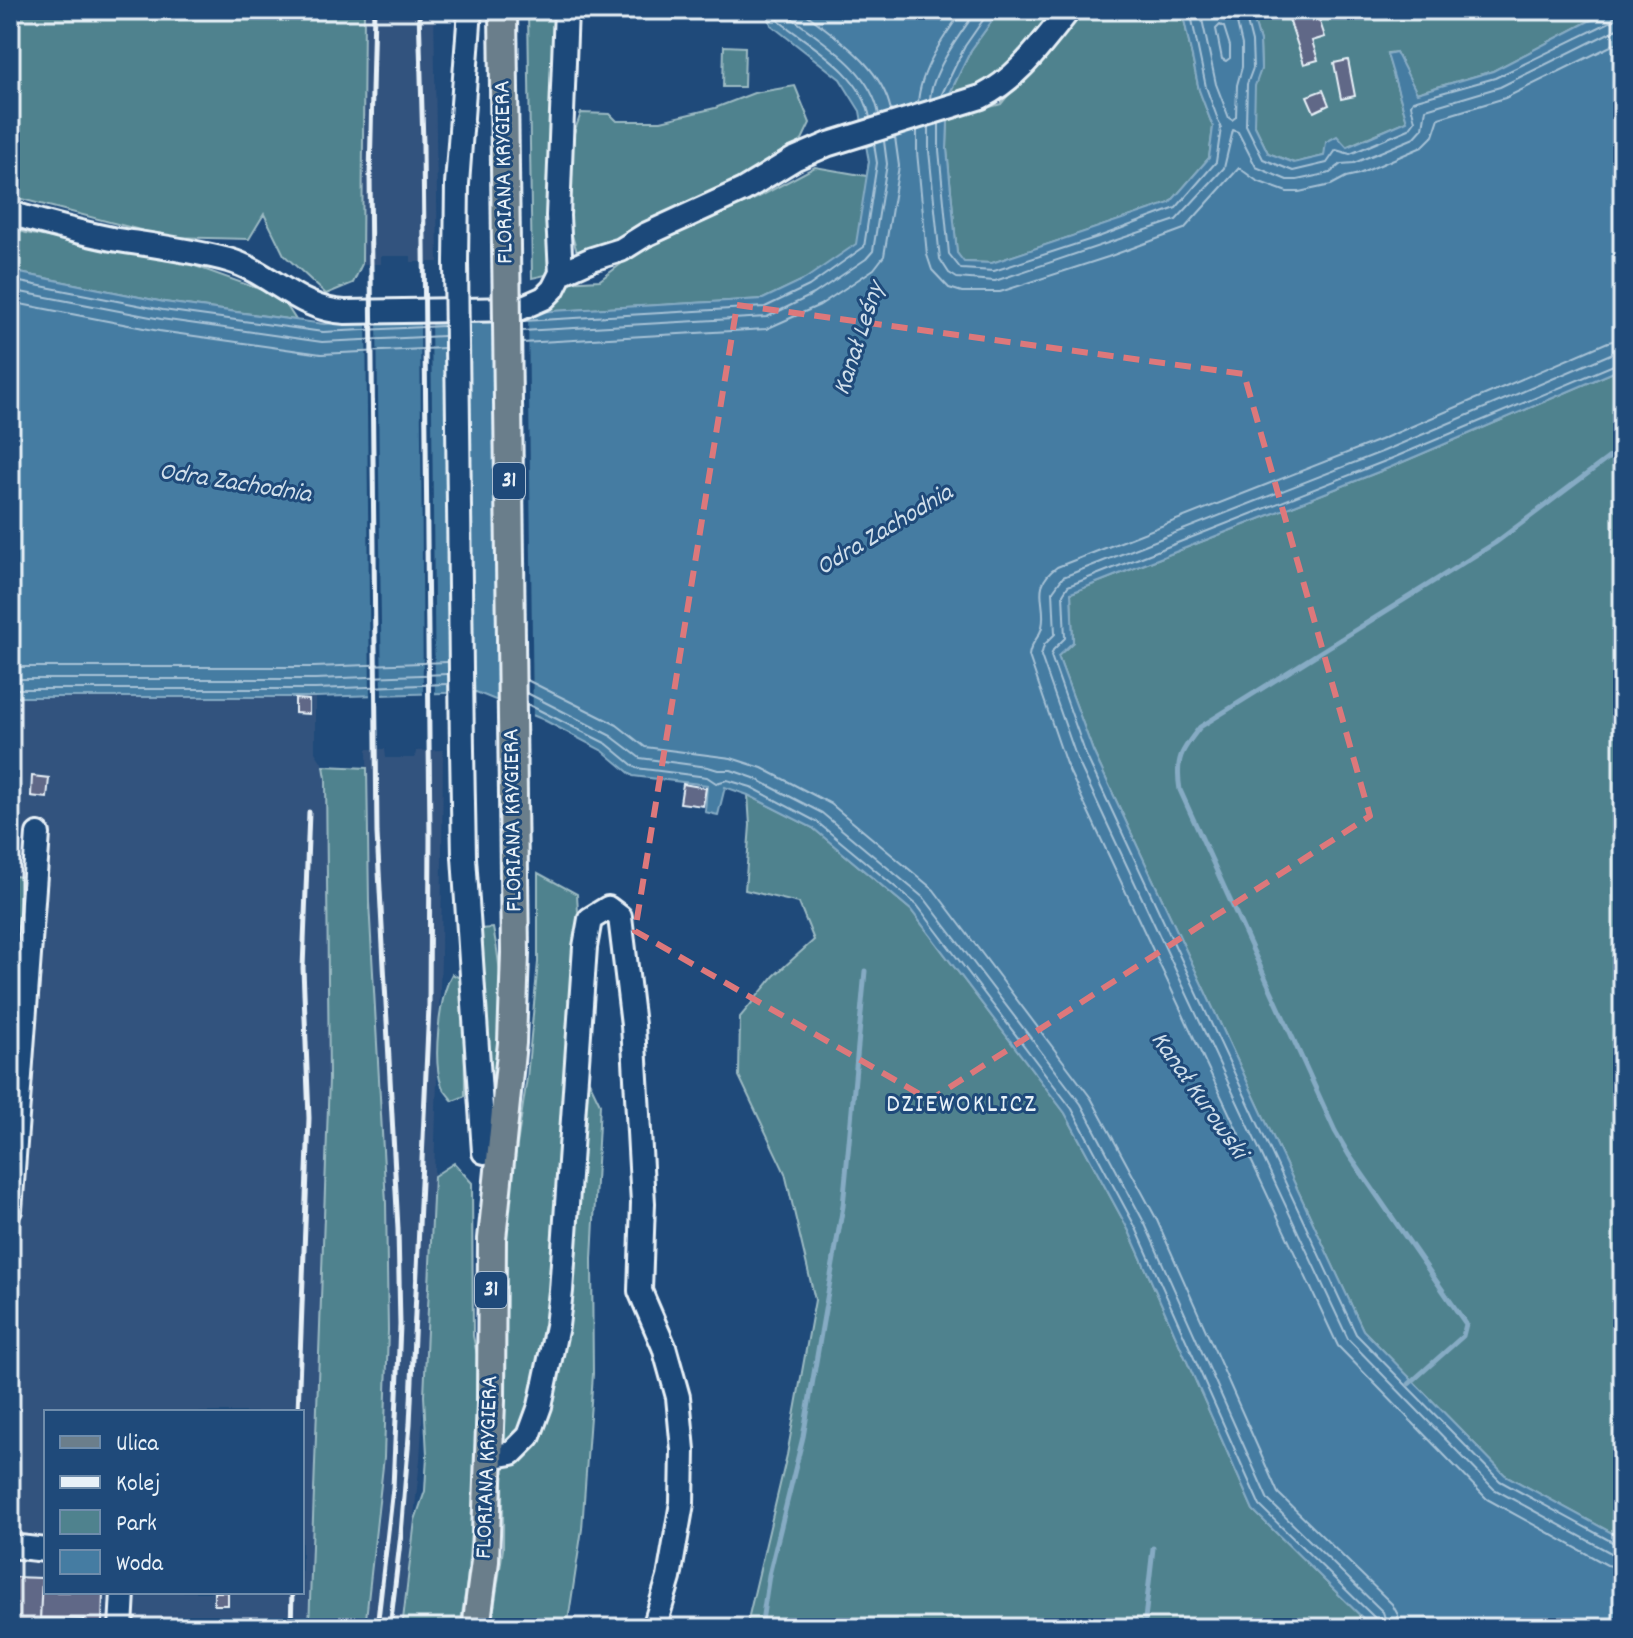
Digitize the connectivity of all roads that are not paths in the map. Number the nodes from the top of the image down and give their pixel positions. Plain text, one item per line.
1 (470, 10) edge
2 (503, 10) edge
3 (566, 10) edge
4 (1069, 10) edge
5 (10, 213) edge
6 (561, 273) junction
7 (38, 834) dead end
8 (484, 1152) dead end
9 (10, 1210) edge
10 (489, 1457) junction
11 (10, 1546) edge
12 (44, 1550) edge
13 (123, 1594) edge
14 (121, 1628) edge
15 (476, 1628) edge
16 (654, 1628) edge

1 - 8 street, FLORIANA KRYGIERA, bridge
2 - 10 main road, FLORIANA KRYGIERA / 31, bridge
3 - 6 street
4 - 6 street
5 - 6 street
7 - 9 street
10 - 15 main road, FLORIANA KRYGIERA / 31
10 - 16 street
11 - 12 street
13 - 14 street

